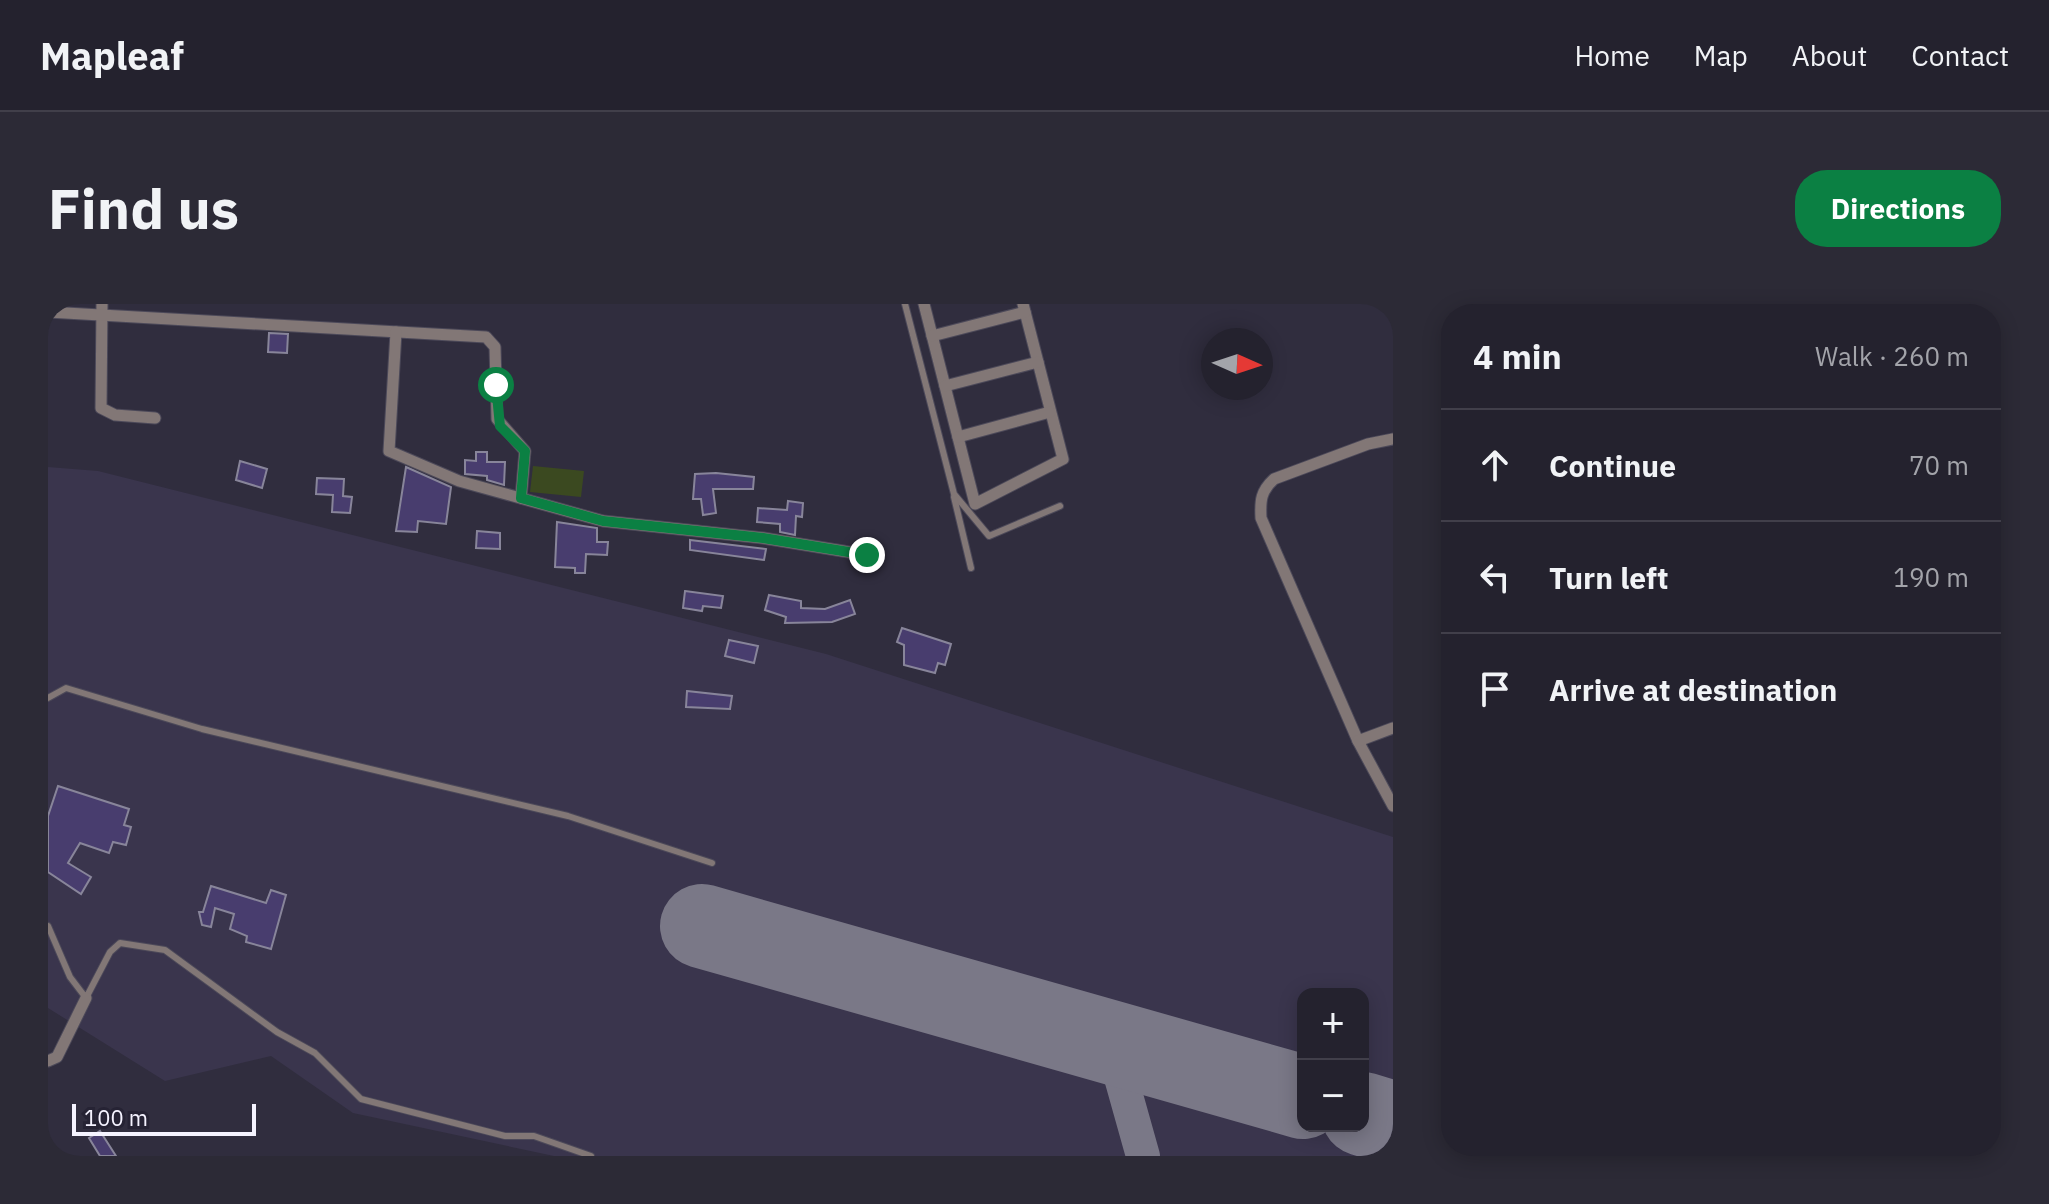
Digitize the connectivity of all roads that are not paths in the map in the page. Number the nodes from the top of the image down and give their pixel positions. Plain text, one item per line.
1 (905, 304) edge
2 (924, 304) edge
3 (1024, 308) edge
4 (102, 310) edge
5 (48, 312) edge
6 (396, 332) junction
7 (932, 336) junction
8 (1038, 362) junction
9 (945, 386) junction
10 (1050, 412) junction
11 (155, 418) dead end
12 (958, 437) junction
13 (1393, 439) edge
14 (954, 494) junction
15 (521, 498) junction
16 (1060, 506) dead end
17 (867, 555) dead end
18 (971, 568) dead end
19 (48, 698) edge
20 (1393, 728) edge
21 (1358, 741) junction
22 (1393, 806) edge
23 (712, 863) dead end
24 (48, 926) edge
25 (86, 998) junction
26 (48, 1061) edge
27 (591, 1156) edge

1 - 14 lane
2 - 7 street
3 - 7 street
3 - 8 street
4 - 5 street
4 - 6 street
4 - 11 street
6 - 15 street
6 - 15 street
7 - 9 street
8 - 9 street
8 - 10 street
9 - 12 street
10 - 12 street
10 - 12 street
13 - 21 street
14 - 16 lane
14 - 18 lane
15 - 17 street
19 - 23 lane
20 - 21 street
21 - 22 street
24 - 25 lane
25 - 26 street
25 - 27 lane

